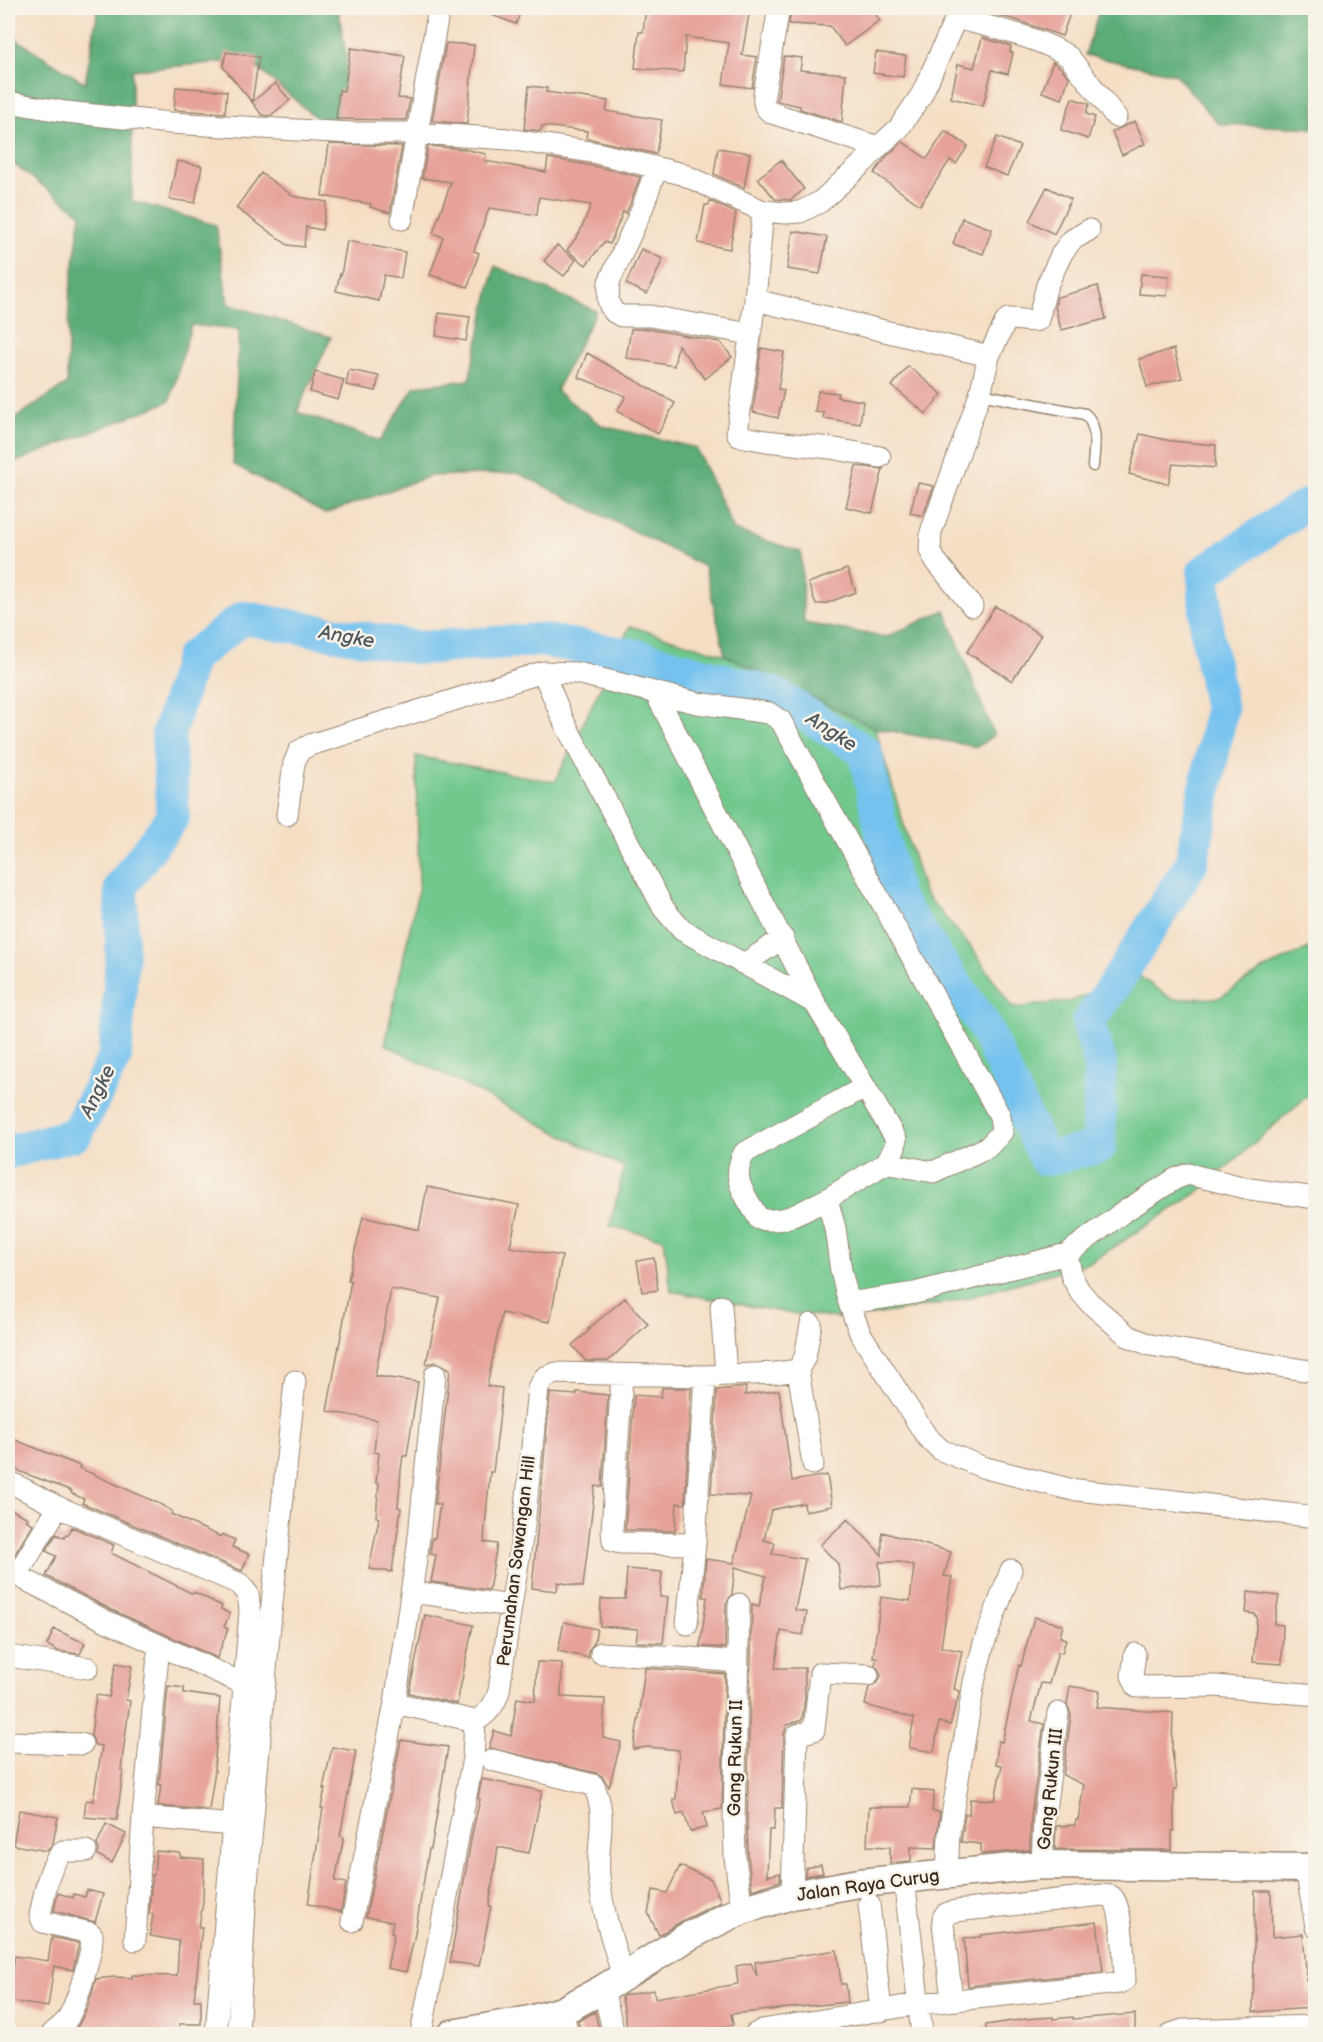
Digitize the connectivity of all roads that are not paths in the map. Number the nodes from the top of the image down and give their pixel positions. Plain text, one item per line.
1 (439, 8) edge
2 (779, 8) edge
3 (957, 13) edge
4 (8, 102) edge
5 (1116, 117) dead end
6 (417, 133) junction
7 (878, 147) junction
8 (656, 169) junction
9 (763, 211) junction
10 (402, 219) dead end
11 (1089, 230) dead end
12 (755, 300) junction
13 (750, 334) junction
14 (989, 356) junction
15 (980, 394) junction
16 (880, 457) dead end
17 (1093, 466) dead end
18 (972, 606) dead end
19 (543, 672) junction
20 (656, 694) junction
21 (287, 815) dead end
22 (783, 939) junction
23 (744, 964) junction
24 (815, 1003) junction
25 (865, 1086) junction
26 (886, 1163) junction
27 (1316, 1198) edge
28 (827, 1199) junction
29 (1067, 1254) junction
30 (849, 1303) junction
31 (721, 1306) dead end
32 (811, 1324) dead end
33 (798, 1370) junction
34 (1316, 1372) edge
35 (435, 1375) dead end
36 (622, 1375) junction
37 (715, 1375) junction
38 (295, 1381) dead end
39 (813, 1464) dead end
40 (8, 1481) edge
41 (58, 1506) junction
42 (1316, 1517) edge
43 (695, 1544) junction
44 (1011, 1570) dead end
45 (12, 1573) edge
46 (412, 1592) junction
47 (739, 1604) dead end
48 (511, 1606) junction
49 (687, 1624) dead end
50 (159, 1645) junction
51 (601, 1653) dead end
52 (1135, 1654) dead end
53 (8, 1656) edge
54 (737, 1662) junction
55 (88, 1668) dead end
56 (868, 1675) dead end
57 (244, 1684) junction
58 (1316, 1695) edge
59 (395, 1702) junction
60 (1058, 1713) dead end
61 (475, 1721) junction
62 (8, 1742) edge
63 (82, 1744) dead end
64 (492, 1760) dead end
65 (143, 1817) junction
66 (233, 1825) junction
67 (86, 1851) dead end
68 (1042, 1865) junction
69 (1311, 1868) edge
70 (947, 1874) junction
71 (904, 1878) junction
72 (792, 1895) junction
73 (869, 1904) dead end
74 (742, 1910) junction
75 (352, 1921) dead end
76 (1316, 1927) edge
77 (135, 1940) dead end
78 (613, 1983) junction
79 (952, 2000) junction
80 (918, 2004) junction
81 (881, 2010) junction
82 (565, 2023) edge
83 (1316, 2026) edge
84 (52, 2034) edge
85 (216, 2034) edge
86 (238, 2034) edge
87 (422, 2034) edge
88 (452, 2034) edge
89 (614, 2034) edge
90 (755, 2034) edge
91 (922, 2034) edge
92 (1171, 2034) edge

1 - 6 street
2 - 7 street
3 - 5 street
3 - 7 street
4 - 6 street
6 - 8 street
6 - 10 street
7 - 9 street
8 - 9 street
8 - 13 street
9 - 12 street
11 - 14 street
12 - 13 street
12 - 14 street
13 - 16 street
14 - 15 street
15 - 17 lane
15 - 18 street
19 - 20 street
19 - 21 street
19 - 23 street
20 - 22 street
20 - 26 street
22 - 23 street
22 - 24 street
23 - 24 street
24 - 25 street
25 - 26 street
25 - 28 street
26 - 28 street
27 - 29 street
28 - 30 street
29 - 30 street
29 - 34 street
30 - 42 street
31 - 37 street
32 - 33 street
33 - 37 street, Perumahan Sawangan Hill
33 - 39 street
35 - 46 street
36 - 37 street, Perumahan Sawangan Hill
36 - 43 street
36 - 48 street, Perumahan Sawangan Hill
37 - 43 street
38 - 86 street
40 - 41 street
41 - 45 street
41 - 57 street
43 - 49 street
44 - 70 street
45 - 50 street
46 - 48 street
46 - 59 street
47 - 54 street, Gang Rukun II
48 - 61 street, Perumahan Sawangan Hill
50 - 57 street
50 - 65 street
51 - 54 street
52 - 58 street
53 - 55 street
54 - 74 street, Gang Rukun II
56 - 72 street
57 - 66 street
59 - 61 street
59 - 75 street
60 - 68 street, Gang Rukun III
61 - 87 street
62 - 63 street
64 - 78 street
65 - 66 street
65 - 77 street
66 - 85 street
67 - 84 street
68 - 69 main road, Jalan Raya Curug
68 - 70 main road, Jalan Raya Curug
69 - 76 street
70 - 71 main road, Jalan Raya Curug
71 - 72 main road, Jalan Raya Curug
71 - 80 street
72 - 74 main road, Jalan Raya Curug
73 - 81 street
74 - 78 main road, Jalan Raya Curug
78 - 82 main road, Jalan Raya Curug
78 - 89 street
79 - 79 street
79 - 80 street
80 - 81 street
80 - 91 street
81 - 90 street
82 - 88 main road, Jalan Raya Curug
83 - 92 street

